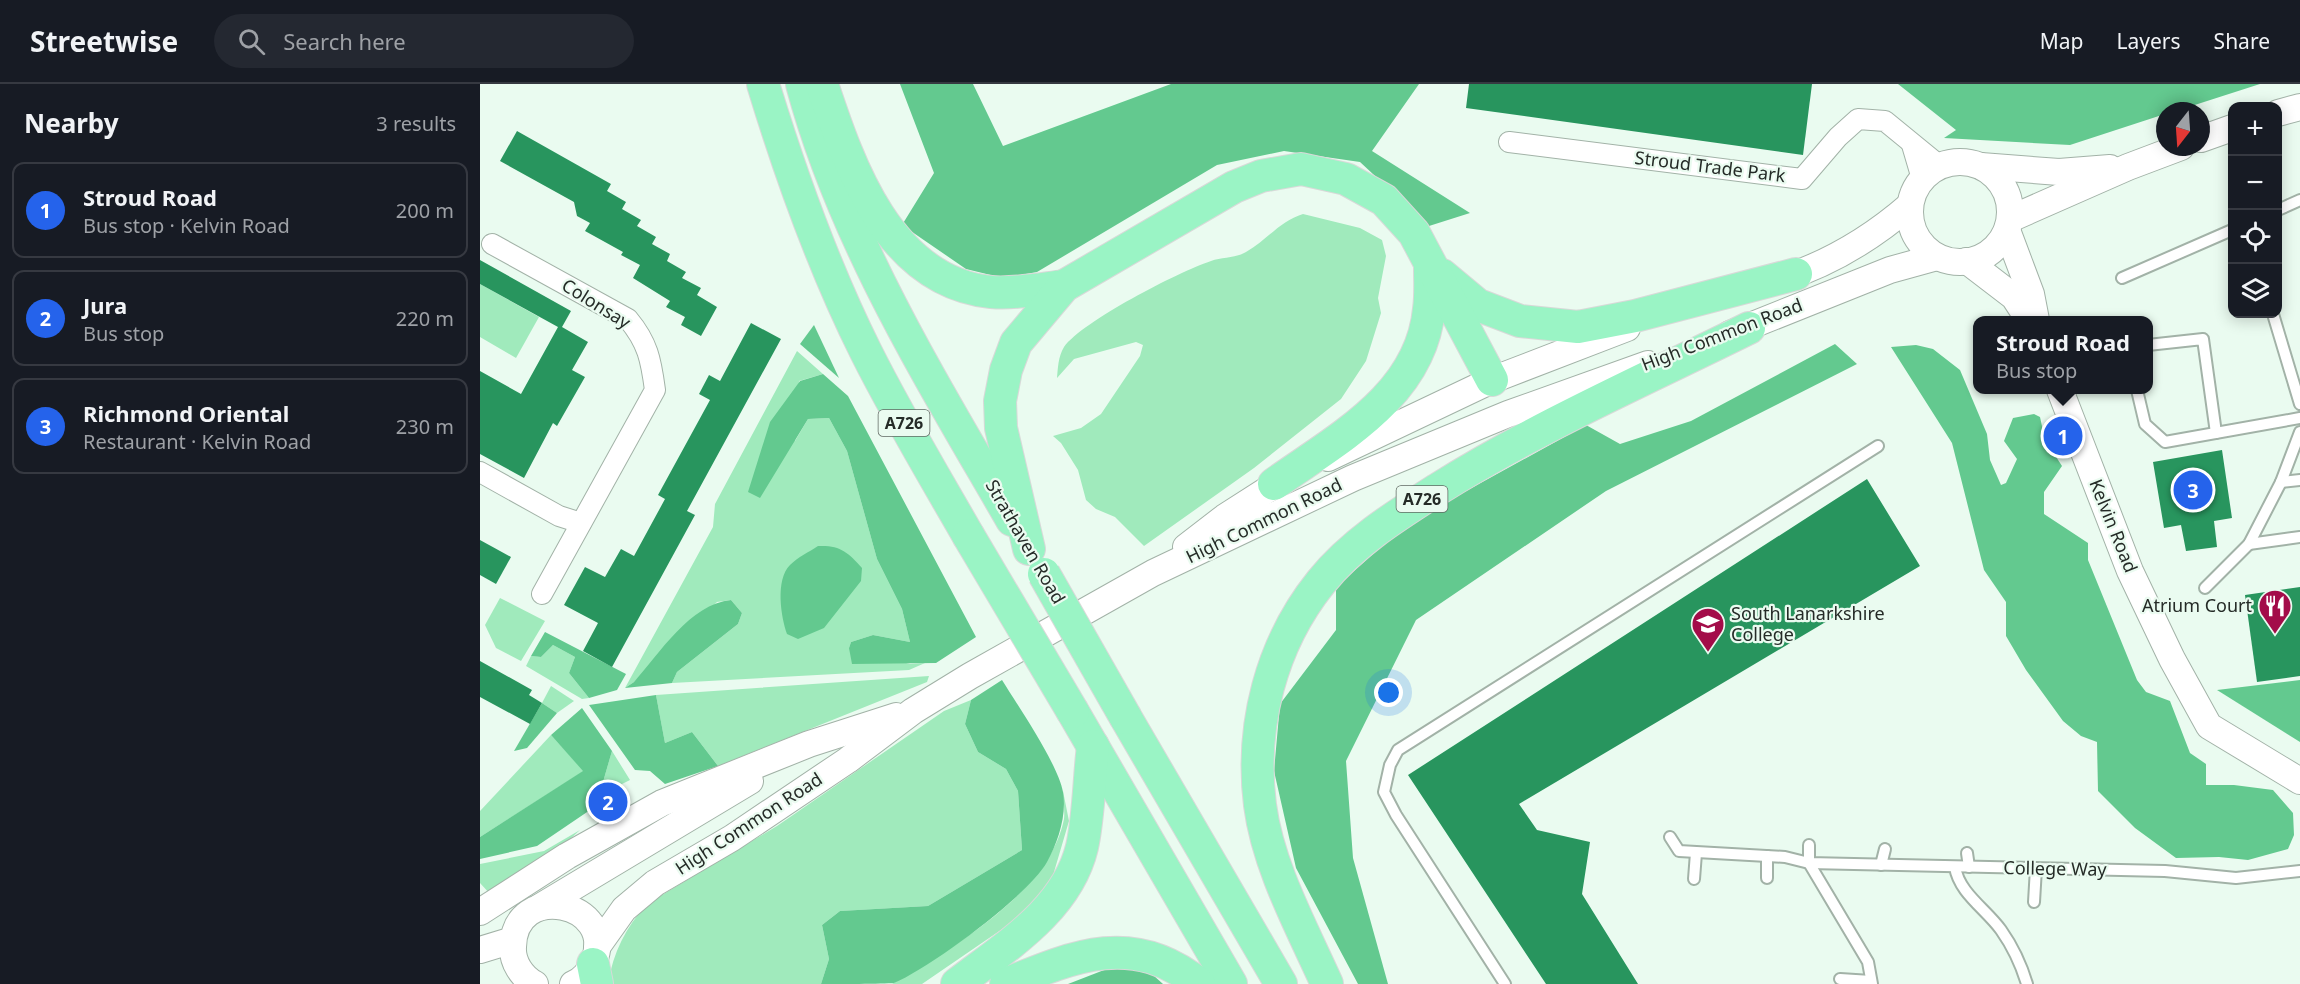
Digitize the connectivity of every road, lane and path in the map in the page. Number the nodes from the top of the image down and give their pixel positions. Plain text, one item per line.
1 (763, 84) edge
2 (802, 84) edge
3 (822, 84) edge
4 (2300, 107) edge
5 (2282, 112) edge
6 (2228, 129) edge
7 (2210, 136) edge
8 (1509, 142) dead end
9 (2157, 156) edge
10 (1981, 166) junction
11 (2128, 167) junction
12 (1931, 172) junction
13 (2300, 200) edge
14 (1910, 205) junction
15 (2282, 208) edge
16 (2008, 225) junction
17 (2228, 232) edge
18 (492, 244) dead end
19 (1937, 257) junction
20 (1967, 261) junction
21 (1430, 264) junction
22 (1796, 274) junction
23 (2122, 278) dead end
24 (1064, 286) junction
25 (2026, 316) edge
26 (2035, 316) edge
27 (2274, 318) edge
28 (1749, 328) junction
29 (2153, 344) edge
30 (1492, 380) junction
31 (2062, 394) edge
32 (2138, 394) edge
33 (2300, 404) edge
34 (1508, 414) junction
35 (2300, 418) edge
36 (2300, 432) edge
37 (2216, 433) junction
38 (1878, 446) dead end
39 (480, 472) edge
40 (2300, 480) edge
41 (2281, 482) junction
42 (1274, 484) junction
43 (581, 522) junction
44 (2300, 537) edge
45 (2249, 544) junction
46 (1036, 562) junction
47 (1154, 573) junction
48 (2205, 588) dead end
49 (542, 594) dead end
50 (913, 711) junction
51 (809, 744) junction
52 (1093, 746) junction
53 (2299, 782) edge
54 (1670, 837) dead end
55 (1740, 842) dead end
56 (1809, 846) dead end
57 (1885, 849) dead end
58 (1696, 853) junction
59 (1967, 853) dead end
60 (1739, 856) junction
61 (1767, 856) junction
62 (1809, 863) junction
63 (1881, 865) junction
64 (1955, 867) junction
65 (1969, 867) junction
66 (2036, 868) junction
67 (2300, 871) edge
68 (1767, 878) dead end
69 (1694, 879) dead end
70 (2034, 902) dead end
71 (540, 907) junction
72 (480, 912) edge
73 (513, 940) junction
74 (480, 950) edge
75 (590, 970) edge
76 (1840, 979) dead end
77 (530, 983) edge
78 (1872, 983) edge
79 (957, 984) edge
80 (1006, 984) edge
81 (1200, 984) edge
82 (1231, 984) edge
83 (1281, 984) edge
84 (1327, 984) edge
85 (1505, 984) edge
86 (2027, 984) edge

1 - 52 main road, A726, bridge
2 - 46 main road, Strathaven Road / A726
3 - 24 main road, A726
4 - 5 street
6 - 7 street
8 - 12 street, Stroud Trade Park
9 - 11 street
10 - 11 street
10 - 12 street
10 - 16 street
11 - 16 street
12 - 14 street
13 - 15 lane
14 - 19 street
14 - 22 street, High Common Road
16 - 20 street
16 - 26 street
17 - 23 lane
18 - 43 street, Colonsay
19 - 20 street
19 - 28 street, High Common Road
20 - 25 street
21 - 22 main road
21 - 24 main road, A726
21 - 30 main road
21 - 42 main road
22 - 30 street, High Common Road
24 - 46 main road, A726
27 - 33 lane
28 - 34 street, High Common Road
28 - 84 main road, A726
29 - 37 lane
30 - 34 street
30 - 42 street, High Common Road
31 - 53 street, Kelvin Road
32 - 37 lane
34 - 47 street, High Common Road
35 - 37 lane
36 - 41 lane
38 - 85 lane
39 - 43 street
40 - 41 lane
41 - 45 lane
42 - 47 street, High Common Road
43 - 49 street, Colonsay
44 - 45 lane
45 - 48 lane
46 - 83 main road, Strathaven Road / A726, bridge
47 - 50 street, High Common Road
50 - 51 street, High Common Road
50 - 75 street, High Common Road
51 - 71 street, High Common Road
51 - 72 street, High Common Road
52 - 79 main road
52 - 82 main road, A726
54 - 58 lane
55 - 60 lane
56 - 62 lane
57 - 63 lane
58 - 60 lane, College Way
58 - 69 lane
59 - 65 lane
60 - 61 lane, College Way
61 - 62 lane, College Way
61 - 68 lane
62 - 63 lane, College Way
62 - 78 lane
63 - 64 lane, College Way
64 - 65 lane, College Way
64 - 86 lane
65 - 66 lane, College Way
66 - 67 lane, College Way
66 - 70 lane
71 - 73 street, High Common Road
71 - 75 street
73 - 74 street
73 - 77 street
76 - 78 lane
80 - 81 main road

